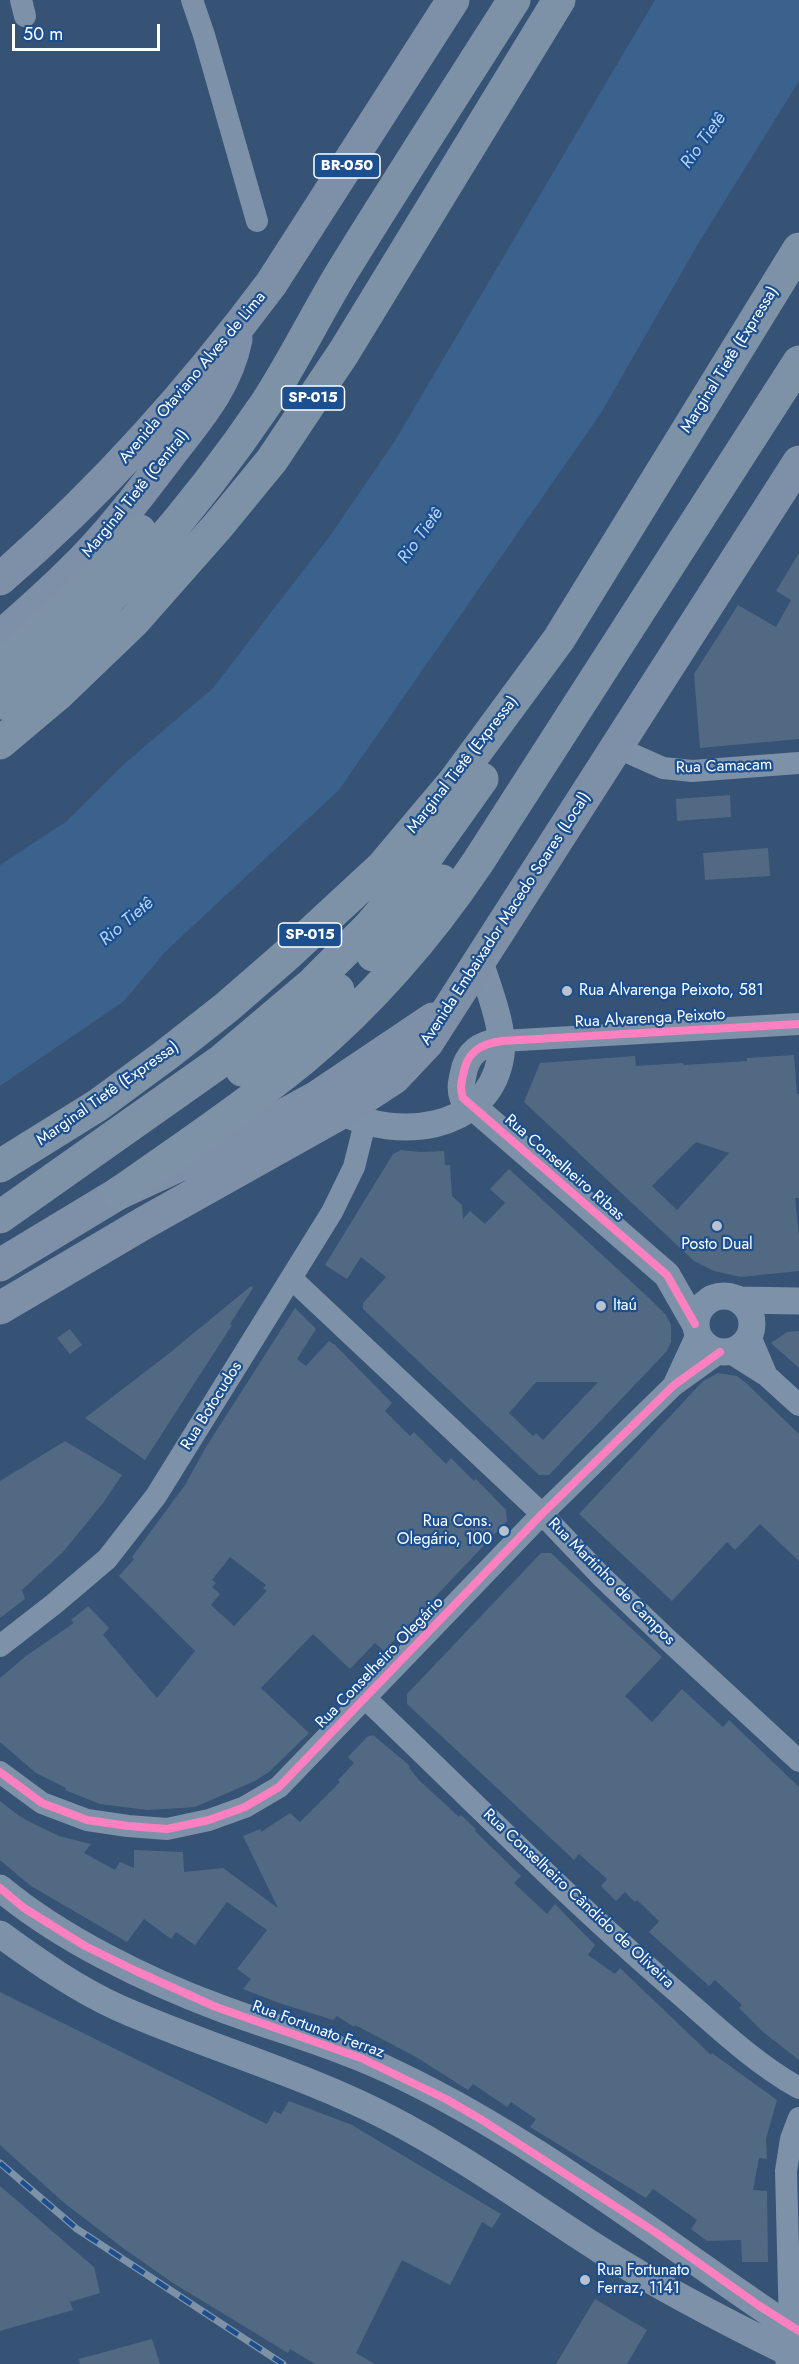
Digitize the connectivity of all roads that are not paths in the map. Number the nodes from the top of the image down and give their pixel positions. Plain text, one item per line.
1 (453, 0) edge
2 (514, 0) edge
3 (559, 0) edge
4 (197, 3) edge
5 (257, 221) dead end
6 (799, 249) edge
7 (238, 329) junction
8 (799, 362) edge
9 (267, 401) junction
10 (799, 462) edge
11 (53, 533) junction
12 (0, 552) edge
13 (0, 579) edge
14 (0, 637) edge
15 (559, 639) junction
16 (0, 669) edge
17 (0, 703) edge
18 (0, 743) edge
19 (618, 748) junction
20 (799, 763) edge
21 (507, 818) junction
22 (479, 959) junction
23 (447, 1010) junction
24 (799, 1024) edge
25 (502, 1041) junction
26 (474, 1107) junction
27 (354, 1117) junction
28 (0, 1166) edge
29 (119, 1194) junction
30 (6, 1213) edge
31 (0, 1265) edge
32 (667, 1275) junction
33 (292, 1279) junction
34 (734, 1298) junction
35 (799, 1301) edge
36 (799, 1307) edge
37 (0, 1308) edge
38 (696, 1329) junction
39 (738, 1343) junction
40 (674, 1385) junction
41 (799, 1405) edge
42 (542, 1514) junction
43 (0, 1646) edge
44 (366, 1699) junction
45 (799, 1761) edge
46 (0, 1772) edge
47 (0, 1888) edge
48 (0, 1934) edge
49 (799, 2088) edge
50 (446, 2099) junction
51 (799, 2118) edge
52 (426, 2138) junction
53 (793, 2347) edge

1 - 7 highway, Avenida Otaviano Alves de Lima / BR-050
2 - 9 highway
3 - 18 highway, SP-015
4 - 5 street
6 - 15 highway, Marginal Tietê (Expressa) / SP-015
7 - 11 highway, Avenida Otaviano Alves de Lima / BR-050
7 - 14 highway, Marginal Tietê (Central)
8 - 21 highway
9 - 16 highway
9 - 17 highway
10 - 19 highway, Avenida Embaixador Macedo Soares (Local)
11 - 12 highway
11 - 13 highway, Avenida Otaviano Alves de Lima
15 - 28 highway, Marginal Tietê (Expressa) / SP-015
15 - 30 highway
19 - 20 street, Rua Camacam
19 - 22 highway, Avenida Embaixador Macedo Soares (Local)
21 - 29 highway
21 - 30 highway
22 - 23 highway, Avenida Embaixador Macedo Soares (Local)
22 - 25 street
23 - 27 highway, Avenida Embaixador Macedo Soares (Local)
23 - 29 highway
24 - 25 street, Rua Alvarenga Peixoto
25 - 26 street, Rua Conselheiro Ribas
26 - 27 street
26 - 32 street, Rua Conselheiro Ribas
27 - 33 street, Rua Botocudos
27 - 37 highway, Avenida Embaixador Macedo Soares (Local)
29 - 31 highway
32 - 34 street, Rua Conselheiro Ribas
32 - 38 street, Rua Conselheiro Ribas
33 - 42 street, Rua Martinho de Campos
33 - 43 street, Rua Botocudos
34 - 35 street
34 - 38 street
34 - 39 street
36 - 39 street
38 - 39 street
38 - 40 street, Rua Conselheiro Olegário
39 - 40 street, Rua Conselheiro Olegário
39 - 41 street
40 - 42 street, Rua Conselheiro Olegário
42 - 44 street, Rua Conselheiro Olegário
42 - 45 street, Rua Martinho de Campos
44 - 46 street, Rua Conselheiro Olegário
44 - 49 street, Rua Conselheiro Cândido de Oliveira
47 - 50 street, Rua Fortunato Ferraz
48 - 52 street
50 - 52 street
50 - 53 street, Rua Fortunato Ferraz
51 - 53 street
52 - 53 street

